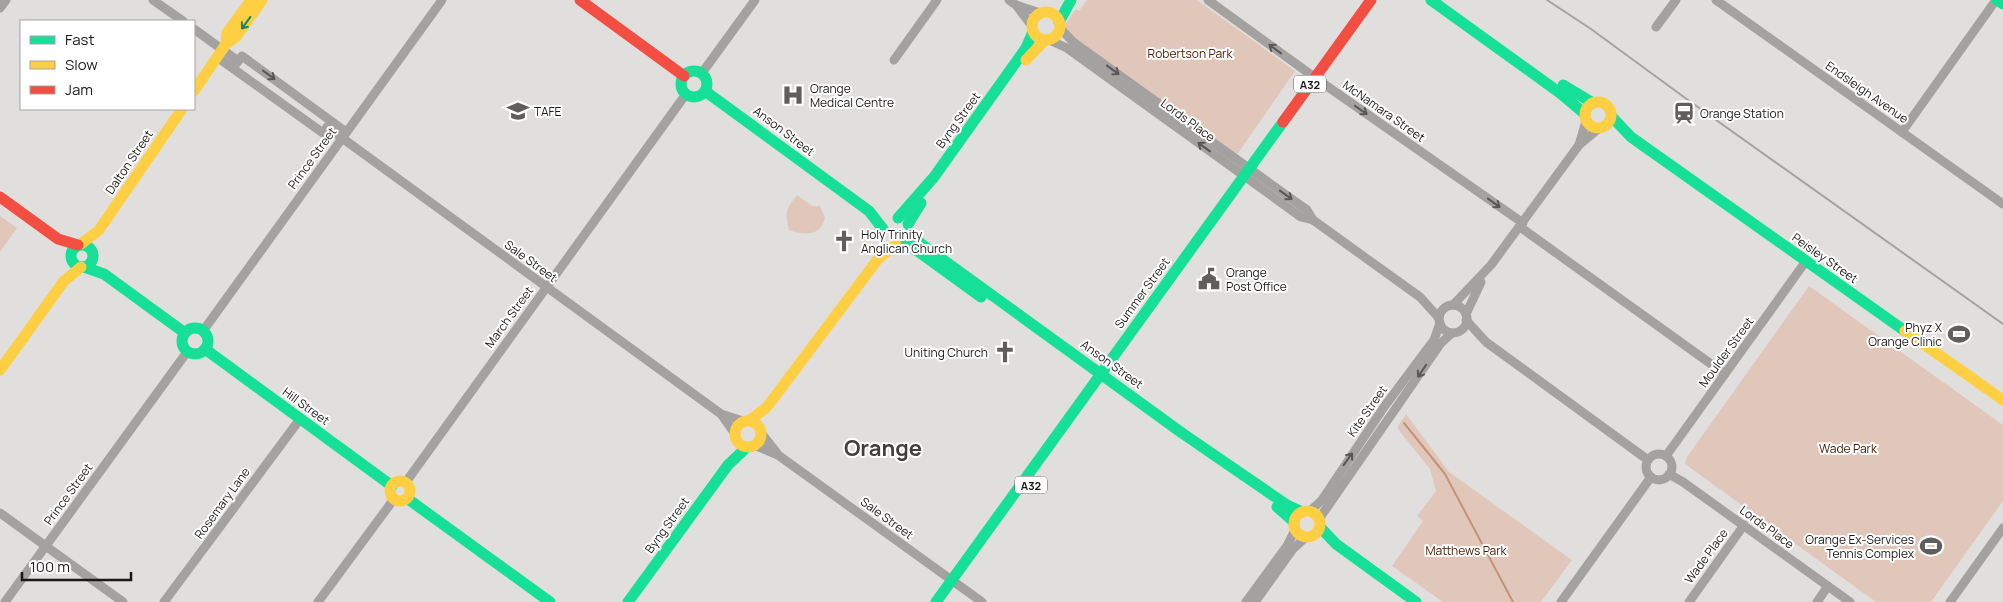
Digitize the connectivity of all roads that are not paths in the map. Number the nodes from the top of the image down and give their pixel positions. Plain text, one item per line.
1 (6, 0) edge
2 (153, 0) edge
3 (251, 0) edge
4 (262, 0) edge
5 (442, 0) edge
6 (580, 0) edge
7 (755, 0) edge
8 (937, 0) edge
9 (1061, 0) edge
10 (1071, 0) edge
11 (1208, 0) edge
12 (1370, 0) edge
13 (1381, 0) edge
14 (1431, 0) edge
15 (1445, 0) edge
16 (1676, 0) edge
17 (1716, 0) edge
18 (1997, 0) edge
19 (1012, 3) edge
20 (2003, 4) edge
21 (0, 8) edge
22 (1044, 13) junction
23 (182, 20) edge
24 (1060, 25) junction
25 (1656, 27) dead end
26 (1033, 29) junction
27 (195, 30) edge
28 (1047, 40) junction
29 (222, 50) junction
30 (894, 60) dead end
31 (236, 65) junction
32 (702, 73) junction
33 (684, 76) junction
34 (1318, 80) junction
35 (195, 90) edge
36 (705, 91) junction
37 (686, 94) junction
38 (1593, 103) junction
39 (181, 110) edge
40 (1612, 116) junction
41 (1586, 118) junction
42 (329, 124) junction
43 (1601, 128) junction
44 (1902, 132) junction
45 (344, 135) junction
46 (1631, 137) junction
47 (1579, 145) junction
48 (1249, 174) junction
49 (0, 198) edge
50 (2003, 204) edge
51 (1521, 225) junction
52 (99, 230) junction
53 (897, 231) junction
54 (58, 239) junction
55 (80, 245) junction
56 (92, 254) junction
57 (71, 258) junction
58 (1806, 261) junction
59 (1491, 265) junction
60 (83, 267) junction
61 (104, 274) junction
62 (64, 281) junction
63 (546, 288) junction
64 (1420, 297) junction
65 (1450, 306) junction
66 (1466, 317) junction
67 (1439, 321) junction
68 (203, 331) junction
69 (1456, 332) junction
70 (185, 333) junction
71 (1486, 342) junction
72 (205, 349) junction
73 (188, 352) junction
74 (0, 370) edge
75 (1725, 374) junction
76 (1102, 379) junction
77 (2003, 400) edge
78 (721, 414) junction
79 (300, 419) junction
80 (754, 426) junction
81 (743, 442) junction
82 (778, 454) junction
83 (1666, 456) junction
84 (1648, 460) junction
85 (1669, 474) junction
86 (1651, 477) junction
87 (406, 482) junction
88 (392, 486) junction
89 (394, 499) junction
90 (408, 499) junction
91 (0, 513) edge
92 (1312, 524) junction
93 (1744, 525) junction
94 (1294, 526) junction
95 (2003, 528) edge
96 (46, 546) junction
97 (956, 583) junction
98 (1828, 586) junction
99 (5, 602) edge
100 (123, 602) edge
101 (164, 602) edge
102 (318, 602) edge
103 (550, 602) edge
104 (628, 602) edge
105 (936, 602) edge
106 (947, 602) edge
107 (982, 602) edge
108 (1246, 602) edge
109 (1255, 602) edge
110 (1416, 602) edge
111 (1561, 602) edge
112 (1688, 602) edge
113 (1817, 602) edge
114 (1850, 602) edge
115 (1950, 602) edge

1 - 21 street
2 - 23 street
3 - 29 main road
4 -> 29 main road
5 - 45 street, Prince Street
6 - 33 main road
7 - 32 street
8 - 30 street
9 - 22 main road
10 - 24 main road
34 -> 11 street, McNamara Street
12 - 34 main road, Summer Street / A32
13 - 34 main road, Summer Street / A32
14 - 41 main road
15 - 38 main road
16 - 25 street
17 - 44 street, Endsleigh Avenue
18 - 20 main road
18 - 44 street
19 - 22 street
19 - 26 street
22 - 24 main road
22 - 26 main road
24 - 28 main road
24 -> 48 street, Lords Place
26 - 28 main road
26 - 53 main road, Byng Street
27 - 29 street, Sale Street
48 -> 28 street, Lords Place
28 - 53 main road, Byng Street
29 - 31 street, Sale Street
29 - 35 main road
31 - 42 street, Sale Street
31 -> 42 street, Sale Street
32 - 33 main road
32 - 36 main road
33 - 37 main road
34 - 48 main road, Summer Street / A32
34 -> 51 street, McNamara Street
36 - 37 main road
36 - 53 main road, Anson Street
37 - 63 street, March Street
38 - 40 main road
38 - 41 main road
39 - 52 main road, Dalton Street
40 - 43 main road
40 - 46 main road, Peisley Street
41 - 43 main road
41 - 47 street
42 - 45 street, Sale Street
43 - 46 main road, Peisley Street
43 - 47 street
44 - 50 street, Endsleigh Avenue
45 - 63 street, Sale Street
45 - 68 street, Prince Street
46 - 58 main road, Peisley Street
47 - 51 street
48 - 64 street, Lords Place
48 - 76 main road, Summer Street / A32
49 - 54 main road
51 - 59 street
51 - 75 street, McNamara Street
52 - 55 main road, Dalton Street
52 - 56 main road, Dalton Street
53 - 76 main road, Anson Street
53 - 80 main road, Byng Street
54 - 55 main road
54 - 57 main road
55 - 56 main road
55 - 57 main road
56 - 60 main road
56 - 61 main road
57 - 60 main road
57 - 62 main road
58 - 75 street, Moulder Street
58 - 77 main road, Peisley Street
59 - 65 street
59 - 66 street
60 - 61 main road
60 - 62 main road
61 - 70 main road
62 - 74 main road
63 - 78 street, Sale Street
63 - 87 street, March Street
64 - 65 street, Lords Place
64 - 67 street, Lords Place
65 - 66 street
65 - 67 street
66 - 69 street
66 - 71 street
67 - 69 street
92 -> 67 street, Kite Street
68 - 70 main road
68 - 72 main road
69 - 71 street
69 -> 92 street, Kite Street
70 - 73 main road
71 - 84 street
72 - 73 main road
72 - 79 main road, Hill Street
73 - 96 street, Prince Street
75 - 83 street, Moulder Street
76 - 92 main road, Anson Street
76 - 94 main road, Anson Street
76 - 97 main road, Summer Street / A32
78 - 80 street, Sale Street
78 - 81 street, Sale Street
79 - 88 main road, Hill Street
79 - 101 street, Rosemary Lane
80 - 81 main road
80 - 81 main road
80 - 82 street, Sale Street
81 - 82 street, Sale Street
81 - 104 main road, Byng Street
82 - 97 street, Sale Street
83 - 84 street
83 - 85 street
84 - 86 street
85 - 86 street
85 - 93 street, Lords Place
86 - 111 street
87 - 88 main road
87 - 90 main road
88 - 89 main road
89 - 90 main road
89 - 102 street
90 - 103 main road
91 - 96 street
92 - 94 main road
92 - 94 main road, Anson Street
92 - 109 street, Kite Street
92 - 110 main road, Anson Street
93 - 98 street, Lords Place
93 - 112 street, Wade Place
94 - 108 street
95 - 115 street
96 - 99 street, Prince Street
96 - 100 street
97 - 105 main road, Summer Street / A32
97 - 106 main road, Summer Street / A32
97 - 107 street, Sale Street
98 - 113 street
98 - 114 street, Lords Place

